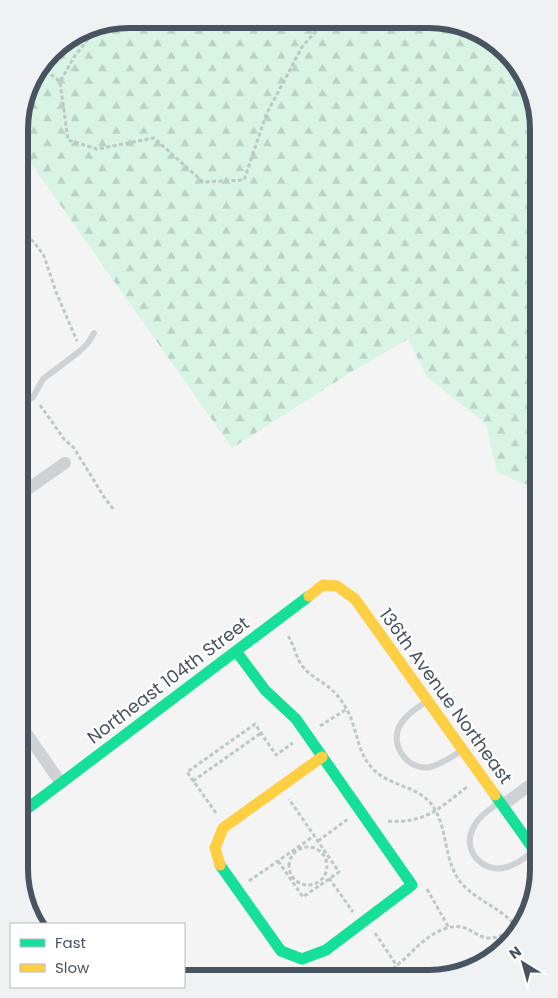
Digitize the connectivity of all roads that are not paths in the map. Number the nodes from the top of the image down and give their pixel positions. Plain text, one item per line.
1 (94, 332) dead end
2 (28, 401) edge
3 (65, 463) dead end
4 (28, 488) edge
5 (337, 586) joint
6 (236, 651) junction
7 (428, 700) junction
8 (28, 736) edge
9 (463, 749) junction
10 (322, 757) junction
11 (61, 783) junction
12 (530, 784) edge
13 (502, 803) junction
14 (28, 808) edge
15 (530, 844) edge
16 (530, 857) edge

1 - 2 lane
3 - 4 street
5 - 6 street, Northeast 104th Street
5 - 7 street, 136th Avenue Northeast
6 - 10 street
6 - 11 street, Northeast 104th Street
7 - 9 street, 136th Avenue Northeast
7 - 9 lane
8 - 11 street
9 - 13 street, 136th Avenue Northeast
10 - 10 street
11 - 14 street, Northeast 104th Street
12 - 13 street
13 - 15 street, 136th Avenue Northeast
13 - 16 lane

